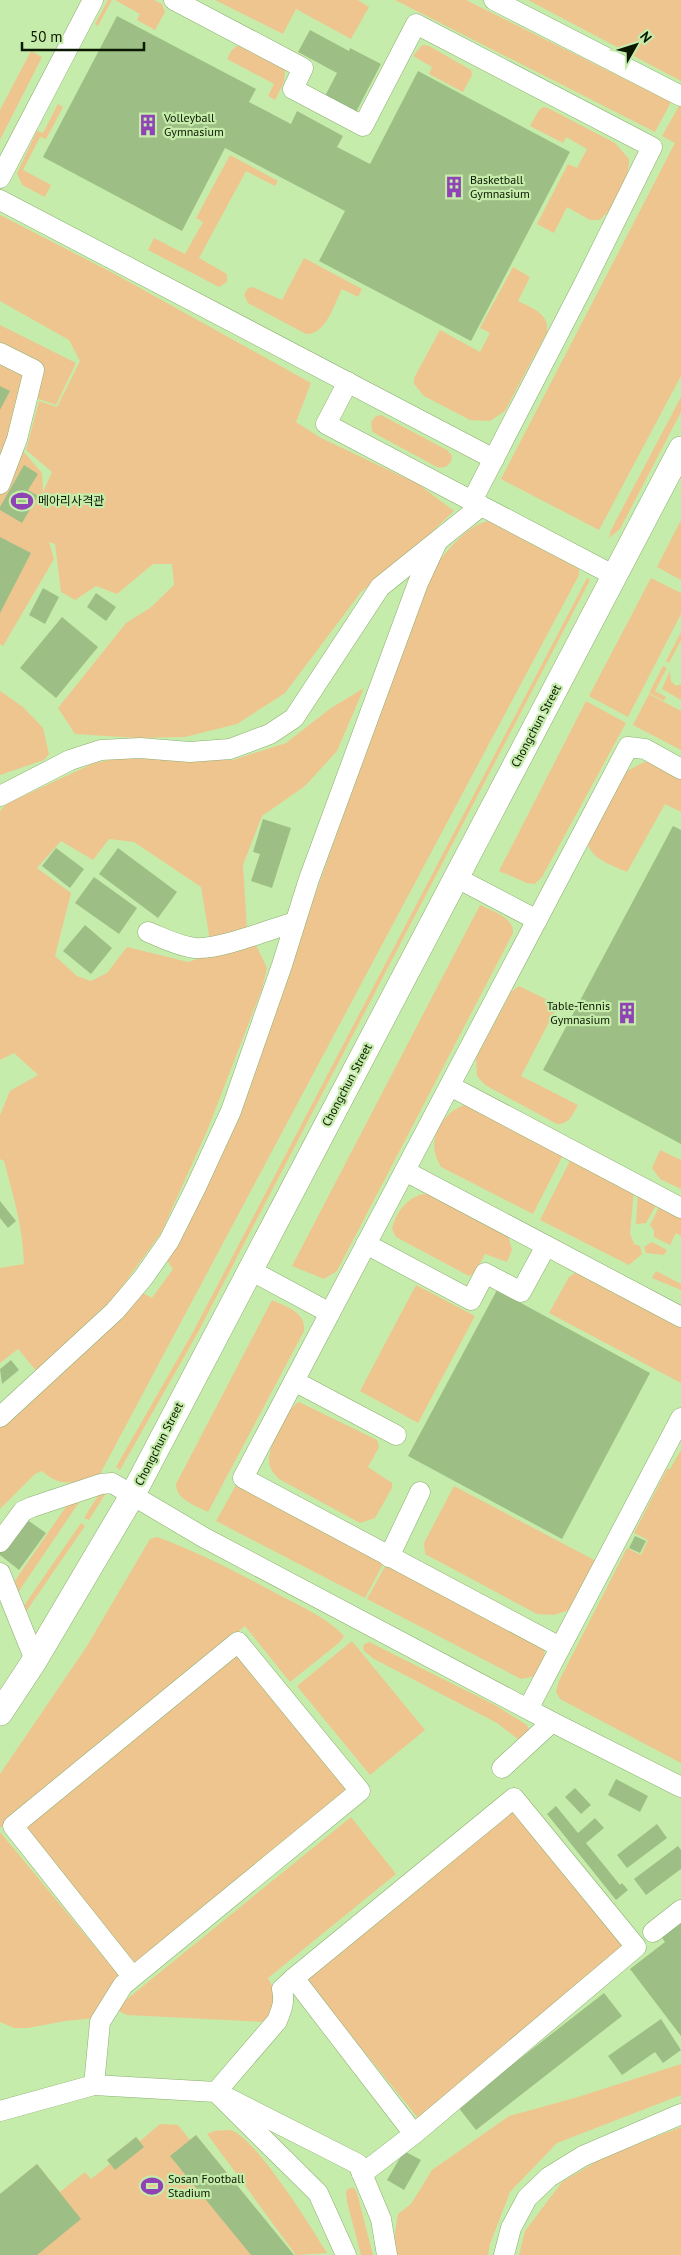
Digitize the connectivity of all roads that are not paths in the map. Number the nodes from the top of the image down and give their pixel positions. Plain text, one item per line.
1 (93, 0) edge
2 (174, 0) edge
3 (494, 0) edge
4 (681, 96) edge
5 (0, 178) edge
6 (0, 200) edge
7 (0, 353) edge
8 (348, 382) junction
9 (681, 449) edge
10 (494, 458) junction
11 (0, 484) edge
12 (476, 503) junction
13 (437, 542) junction
14 (615, 576) junction
15 (681, 769) edge
16 (0, 796) edge
17 (457, 878) junction
18 (537, 920) junction
19 (295, 922) junction
20 (148, 932) dead end
21 (450, 1086) junction
22 (405, 1171) junction
23 (681, 1208) edge
24 (366, 1244) junction
25 (546, 1246) junction
26 (250, 1270) junction
27 (330, 1313) junction
28 (681, 1317) edge
29 (294, 1381) junction
30 (0, 1417) edge
31 (681, 1418) edge
32 (396, 1435) dead end
33 (420, 1492) dead end
34 (132, 1496) junction
35 (0, 1542) edge
36 (389, 1557) junction
37 (0, 1573) edge
38 (560, 1647) junction
39 (35, 1660) junction
40 (0, 1681) edge
41 (528, 1709) junction
42 (0, 1713) edge
43 (552, 1722) junction
44 (502, 1768) dead end
45 (681, 1787) edge
46 (681, 1910) edge
47 (652, 1932) dead end
48 (132, 1976) junction
49 (294, 1978) junction
50 (94, 2085) junction
51 (216, 2092) junction
52 (0, 2111) edge
53 (681, 2114) edge
54 (414, 2134) junction
55 (362, 2174) junction
56 (346, 2255) edge
57 (387, 2255) edge
58 (504, 2255) edge

1 - 5 street
2 - 10 street
3 - 4 street
6 - 8 street
7 - 11 street
8 - 10 street
8 - 12 street
9 - 14 main road, Chongchun Street
10 - 12 street
12 - 13 street
12 - 14 street
13 - 16 street
13 - 19 street
14 - 17 main road, Chongchun Street
15 - 18 street
17 - 18 street
17 - 26 main road, Chongchun Street
18 - 21 street
19 - 20 street
19 - 30 street
21 - 22 street
21 - 23 street
22 - 24 street
22 - 25 street
24 - 25 street
24 - 27 street
25 - 28 street
26 - 27 street
26 - 34 main road, Chongchun Street
27 - 29 street
29 - 32 street
29 - 36 street
31 - 38 street
33 - 36 street
34 - 35 street
34 - 39 main road, Chongchun Street
34 - 41 street
36 - 38 street
37 - 39 street
38 - 41 street
39 - 40 main road
39 - 42 main road, Chongchun Street
41 - 43 street
43 - 44 street
43 - 45 street
46 - 47 street
48 - 48 street
48 - 50 street
49 - 51 street
49 - 54 street
49 - 54 street
50 - 51 street
50 - 52 street
51 - 55 street
51 - 56 street
53 - 58 street
54 - 55 street
55 - 57 street

